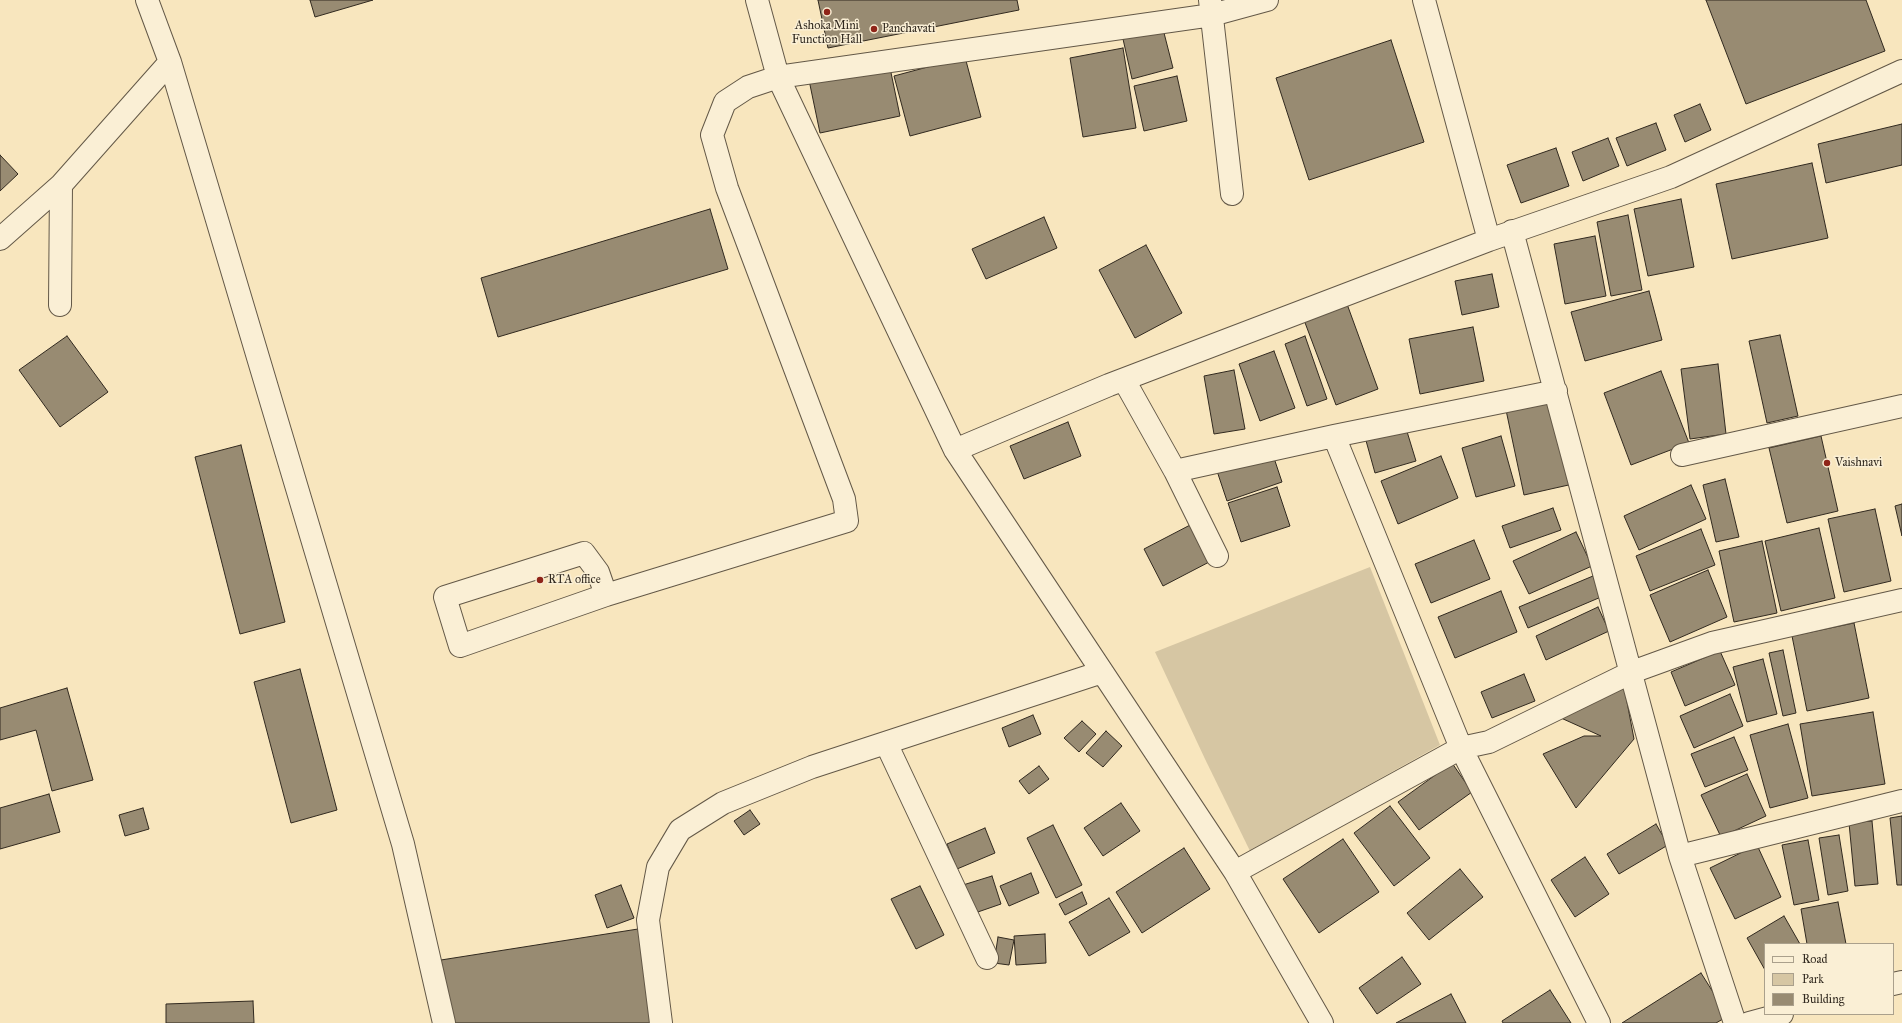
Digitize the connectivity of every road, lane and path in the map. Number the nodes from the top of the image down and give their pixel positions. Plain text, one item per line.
1 (147, 0) edge
2 (756, 0) edge
3 (1267, 0) edge
4 (1424, 0) edge
5 (1211, 8) edge
6 (170, 62) junction
7 (1902, 71) edge
8 (778, 77) junction
9 (61, 185) junction
10 (1232, 194) dead end
11 (1512, 231) junction
12 (0, 239) edge
13 (1489, 240) junction
14 (60, 305) dead end
15 (1124, 380) junction
16 (1556, 392) junction
17 (1902, 406) edge
18 (1334, 436) junction
19 (956, 450) junction
20 (1682, 455) dead end
21 (1175, 471) junction
22 (1217, 556) dead end
23 (606, 595) junction
24 (1902, 600) edge
25 (1102, 672) junction
26 (1632, 672) junction
27 (886, 743) junction
28 (1461, 748) junction
29 (1902, 801) edge
30 (1680, 856) junction
31 (1235, 872) junction
32 (987, 958) dead end
33 (1778, 1015) edge
34 (444, 1023) edge
35 (660, 1023) edge
36 (1322, 1023) edge
37 (1599, 1023) edge
38 (1735, 1023) edge
39 (1749, 1023) edge

1 - 6 street
2 - 8 street
3 - 5 street
4 - 13 street
5 - 8 street
5 - 10 street
6 - 9 street
6 - 34 street
7 - 11 street
8 - 19 street
8 - 23 street
9 - 12 street
9 - 14 street
11 - 13 street
11 - 16 street
13 - 15 street
15 - 19 street
15 - 21 street
16 - 18 street
16 - 26 street
17 - 20 street
18 - 21 street
18 - 28 street
19 - 25 street
21 - 22 street
23 - 23 street
24 - 26 street
25 - 27 street
25 - 31 street
26 - 28 street
26 - 30 street
27 - 32 street
27 - 35 street
28 - 31 street
28 - 37 street
29 - 30 street
30 - 38 street
31 - 36 street
33 - 39 street

